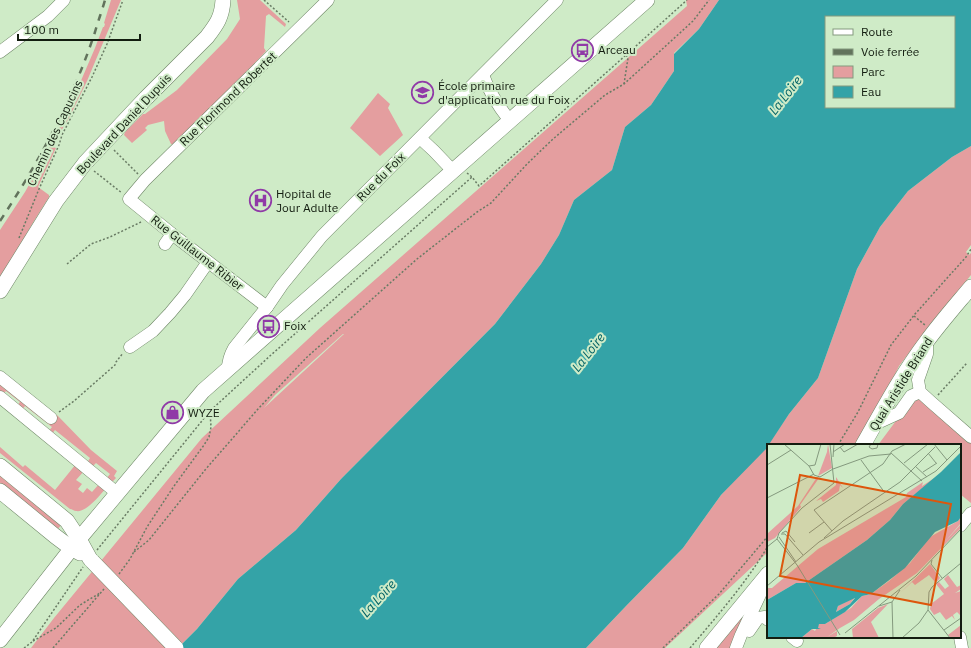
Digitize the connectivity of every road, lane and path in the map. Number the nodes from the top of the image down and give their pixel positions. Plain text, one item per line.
1 (64, 0) edge
2 (124, 0) edge
3 (223, 0) edge
4 (264, 0) edge
5 (328, 0) edge
6 (647, 0) edge
7 (687, 0) edge
8 (709, 0) edge
9 (550, 2) edge
10 (288, 22) dead end
11 (0, 52) edge
12 (626, 56) junction
13 (483, 75) junction
14 (624, 84) junction
15 (510, 121) junction
16 (420, 138) junction
17 (105, 142) junction
18 (85, 163) junction
19 (453, 171) junction
20 (143, 178) dead end
21 (126, 197) junction
22 (151, 217) junction
23 (172, 234) junction
24 (19, 238) dead end
25 (165, 244) dead end
26 (971, 249) edge
27 (208, 262) junction
28 (67, 264) dead end
29 (971, 287) edge
30 (0, 291) edge
31 (266, 307) junction
32 (914, 316) junction
33 (925, 324) dead end
34 (927, 341) junction
35 (130, 347) joint
36 (967, 363) dead end
37 (228, 369) junction
38 (0, 377) edge
39 (920, 392) junction
40 (0, 397) edge
41 (931, 402) junction
42 (210, 411) junction
43 (51, 418) joint
44 (875, 424) junction
45 (971, 436) edge
46 (839, 444) edge
47 (864, 444) edge
48 (0, 466) edge
49 (0, 491) edge
50 (117, 493) junction
51 (971, 513) edge
52 (99, 515) junction
53 (67, 521) junction
54 (961, 525) edge
55 (55, 536) junction
56 (767, 537) edge
57 (75, 544) junction
58 (767, 548) edge
59 (90, 559) junction
60 (52, 573) junction
61 (766, 577) edge
62 (767, 619) edge
63 (741, 635) junction
64 (960, 638) edge
65 (0, 640) edge
66 (32, 642) junction
67 (24, 648) edge
68 (53, 648) edge
69 (176, 648) edge
70 (663, 648) edge
71 (690, 648) edge
72 (707, 648) edge
73 (736, 648) edge
74 (962, 648) edge

1 - 11 street
2 - 24 path, Chemin des Capucins
3 - 17 main road, Boulevard Daniel Dupuis
4 - 10 path
5 - 21 street, Rue Florimond Robertet
6 - 15 main road
7 - 12 path
8 - 14 path
9 - 13 street, Rue du Foix
12 - 14 path
12 - 42 path
13 - 15 street
13 - 16 street, Rue du Foix
14 - 42 path
15 - 19 main road
16 - 19 street
16 - 31 street, Rue du Foix
17 - 18 main road, Boulevard Daniel Dupuis
17 - 20 path
18 - 21 path
18 - 30 main road, Boulevard Daniel Dupuis
19 - 37 main road
21 - 22 street, Rue Guillaume Ribier
22 - 23 street, Rue Guillaume Ribier
22 - 28 path
23 - 25 street
23 - 27 street, Rue Guillaume Ribier
26 - 32 path
27 - 31 street, Rue Guillaume Ribier
27 - 35 street
29 - 34 main road, Quai Aristide Briand
31 - 37 street, Rue du Foix
32 - 33 path
32 - 46 path
34 - 39 street
34 - 44 main road, Quai Aristide Briand
35 - 43 path
36 - 41 path
37 - 50 main road
38 - 43 street
39 - 41 street
39 - 44 street
40 - 50 street
41 - 45 street
42 - 59 path
44 - 47 main road, Quai Aristide Briand
48 - 53 main road
49 - 55 main road
50 - 52 main road
51 - 54 street
52 - 53 main road
52 - 57 main road
53 - 57 main road
55 - 57 main road
55 - 60 main road
56 - 70 path
57 - 59 main road
57 - 60 main road
58 - 71 path
59 - 66 path
59 - 69 main road, bridge
60 - 65 main road
61 - 63 street
61 - 72 main road
62 - 63 street
63 - 73 street
64 - 74 street
66 - 67 path
66 - 68 path

